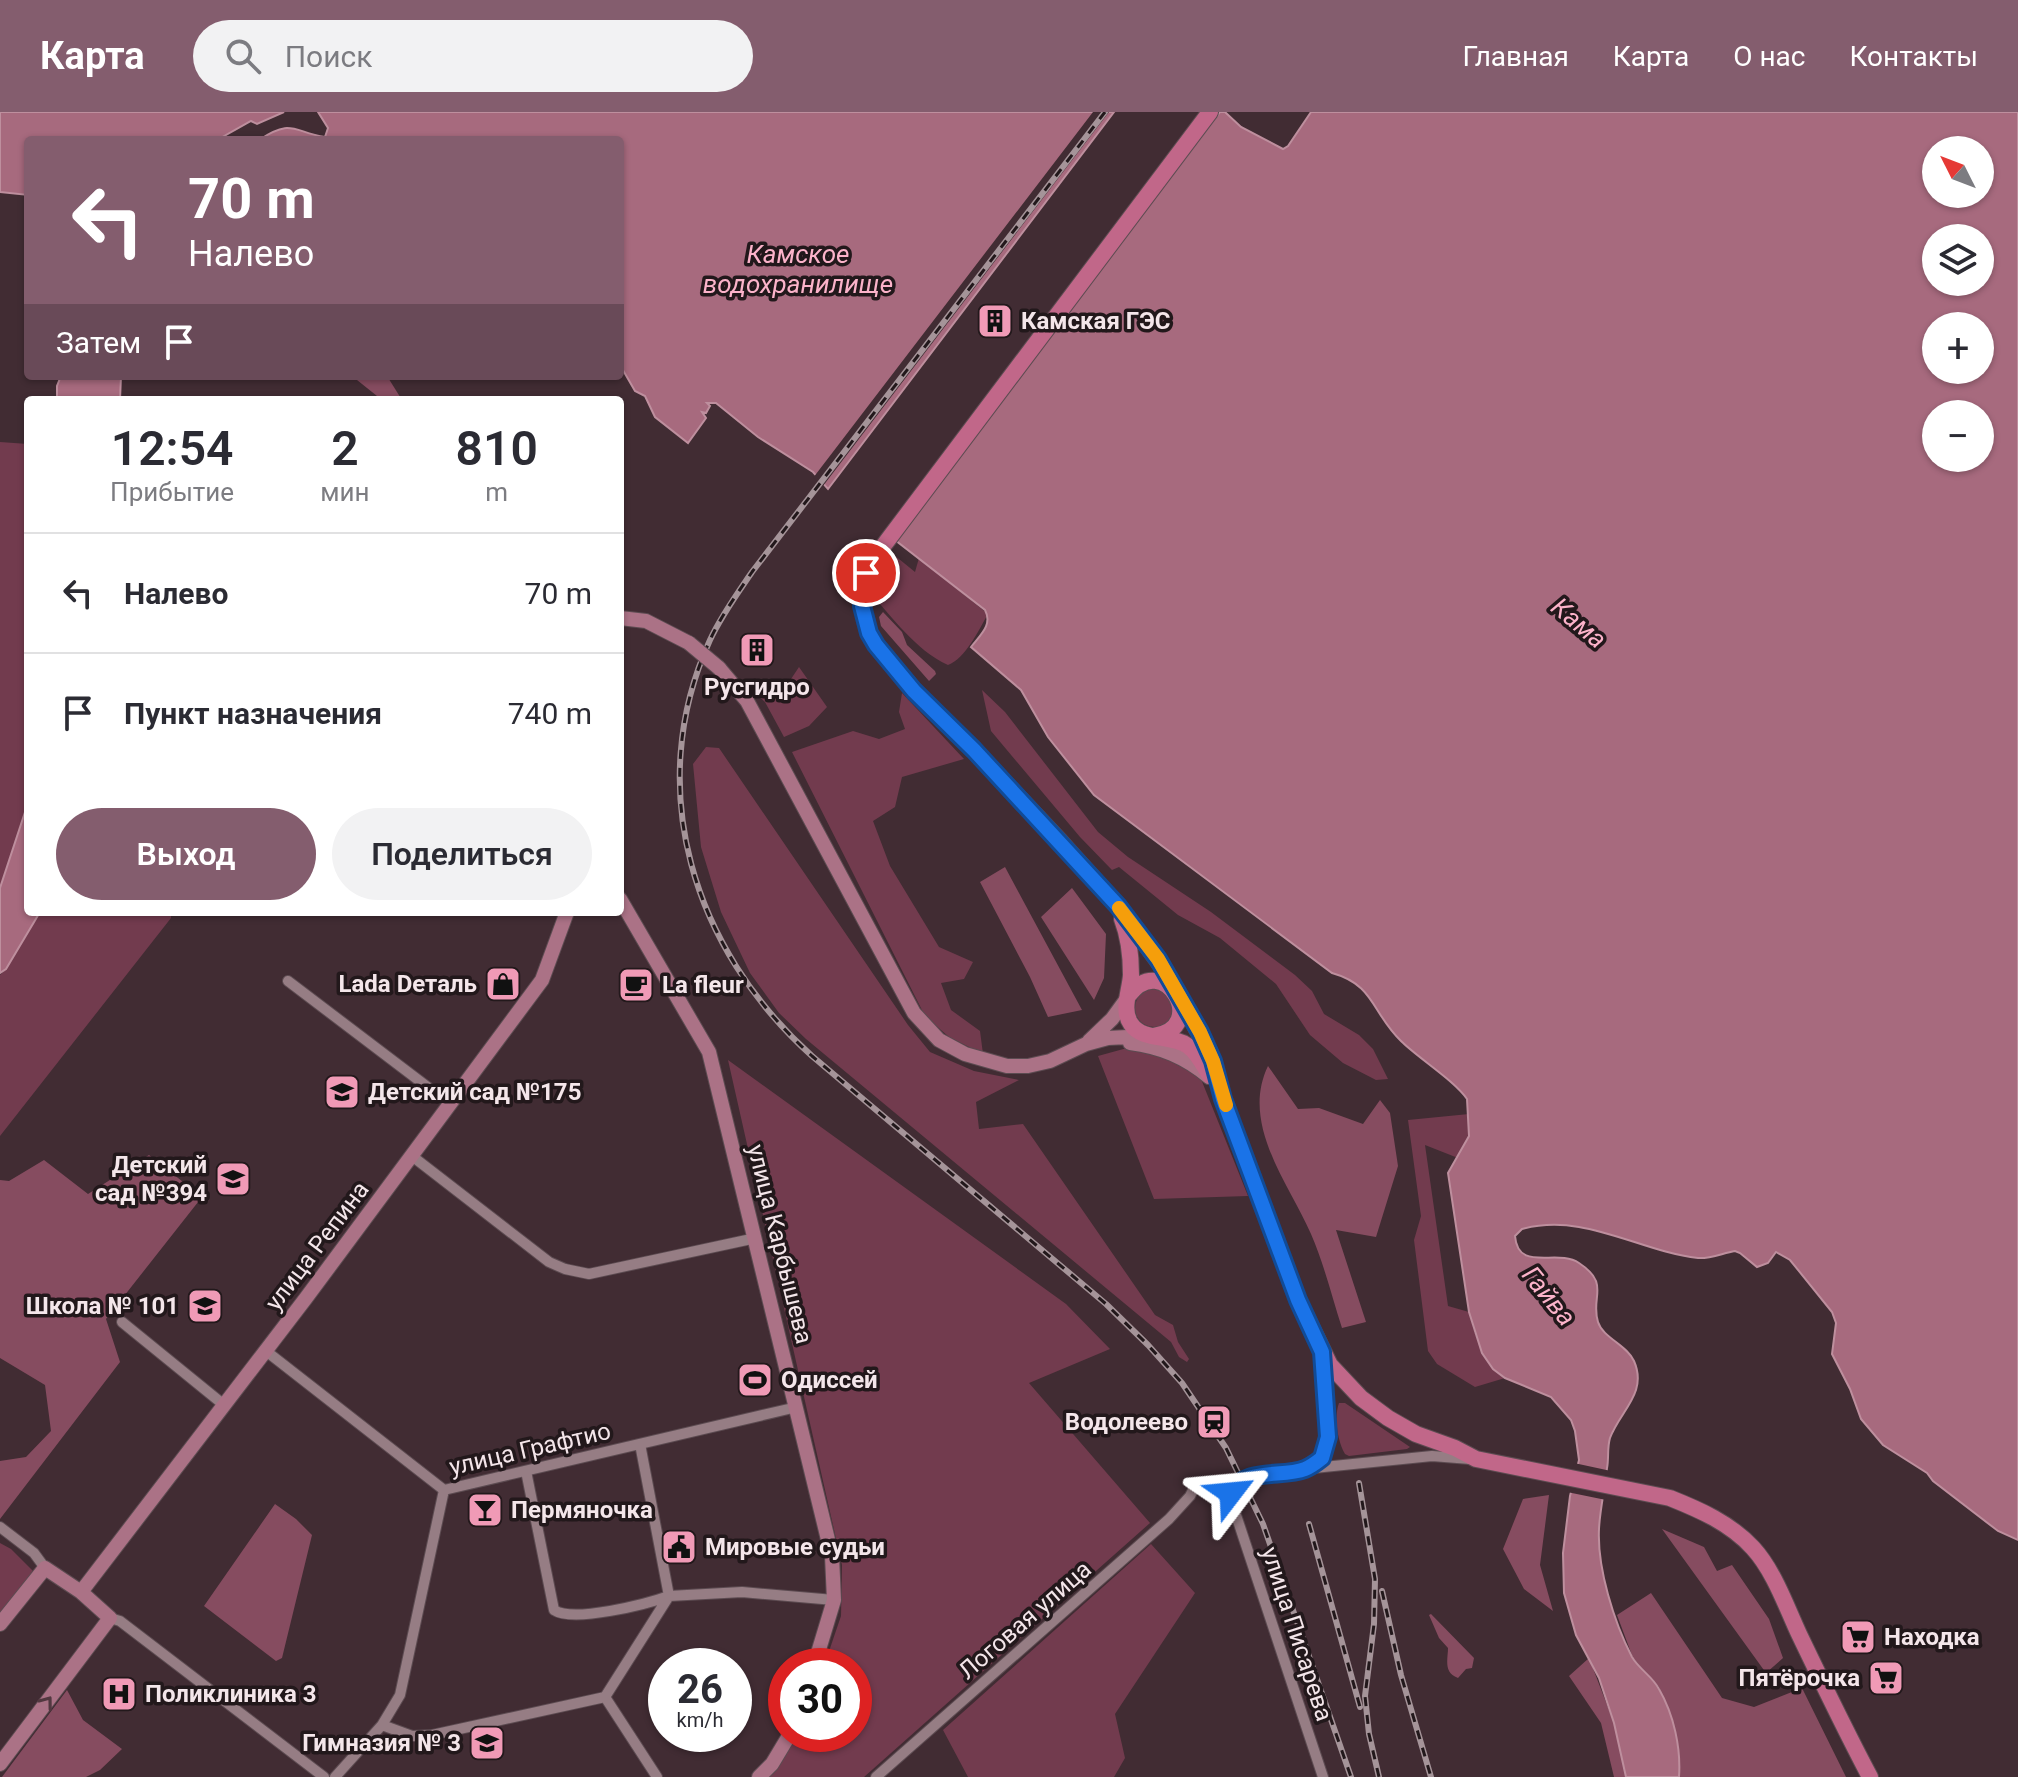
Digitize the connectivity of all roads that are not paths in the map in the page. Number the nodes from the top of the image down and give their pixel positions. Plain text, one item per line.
1 (1210, 112) edge
2 (624, 618) edge
3 (624, 906) edge
4 (1118, 906) junction
5 (567, 916) edge
6 (288, 981) dead end
7 (1176, 994) junction
8 (1129, 995) junction
9 (1153, 1036) junction
10 (1086, 1044) junction
11 (1223, 1099) junction
12 (450, 1104) junction
13 (412, 1156) junction
14 (756, 1238) junction
15 (122, 1322) dead end
16 (266, 1351) junction
17 (1322, 1352) junction
18 (224, 1405) junction
19 (797, 1407) junction
20 (640, 1444) junction
21 (1476, 1459) junction
22 (1304, 1469) junction
23 (526, 1471) junction
24 (1194, 1488) dead end
25 (444, 1490) junction
26 (0, 1527) edge
27 (45, 1568) junction
28 (81, 1592) junction
29 (669, 1596) junction
30 (834, 1600) junction
31 (110, 1618) junction
32 (0, 1624) edge
33 (819, 1648) edge
34 (605, 1697) junction
35 (382, 1725) junction
36 (779, 1752) edge
37 (0, 1764) edge
38 (324, 1777) edge
39 (335, 1777) edge
40 (657, 1777) edge
41 (759, 1777) edge
42 (876, 1777) edge
43 (1323, 1777) edge
44 (1870, 1777) edge

1 - 4 main road
2 - 10 main road, bridge
3 - 14 main road, улица Карбышева
4 - 7 main road
4 - 8 main road
5 - 12 main road, улица Репина
6 - 12 street
7 - 8 main road
7 - 9 main road
7 - 11 main road
8 - 9 main road
8 - 10 main road
9 - 10 main road
9 - 11 main road
10 - 11 main road
11 - 17 main road
12 - 13 main road, улица Репина
13 - 14 street
13 - 16 main road, улица Репина
14 - 19 main road, улица Карбышева
15 - 18 street
16 - 18 main road, улица Репина
16 - 25 street, улица Графтио
17 - 21 main road
17 - 22 street
18 - 28 main road, улица Репина
19 - 20 street, улица Графтио
19 - 30 main road, улица Карбышева
20 - 23 street, улица Графтио
20 - 29 street
21 - 22 street
21 - 44 main road
22 - 43 street, улица Писарева
23 - 25 street, улица Графтио
23 - 29 street
24 - 42 street, Логовая улица
25 - 35 street
26 - 27 street
27 - 28 main road
27 - 32 main road
28 - 31 main road
29 - 30 street
29 - 34 street
30 - 33 main road, улица Карбышева
37 -> 31 main road
31 - 38 street
34 - 35 street
34 - 40 street
35 - 39 street
36 - 41 main road

